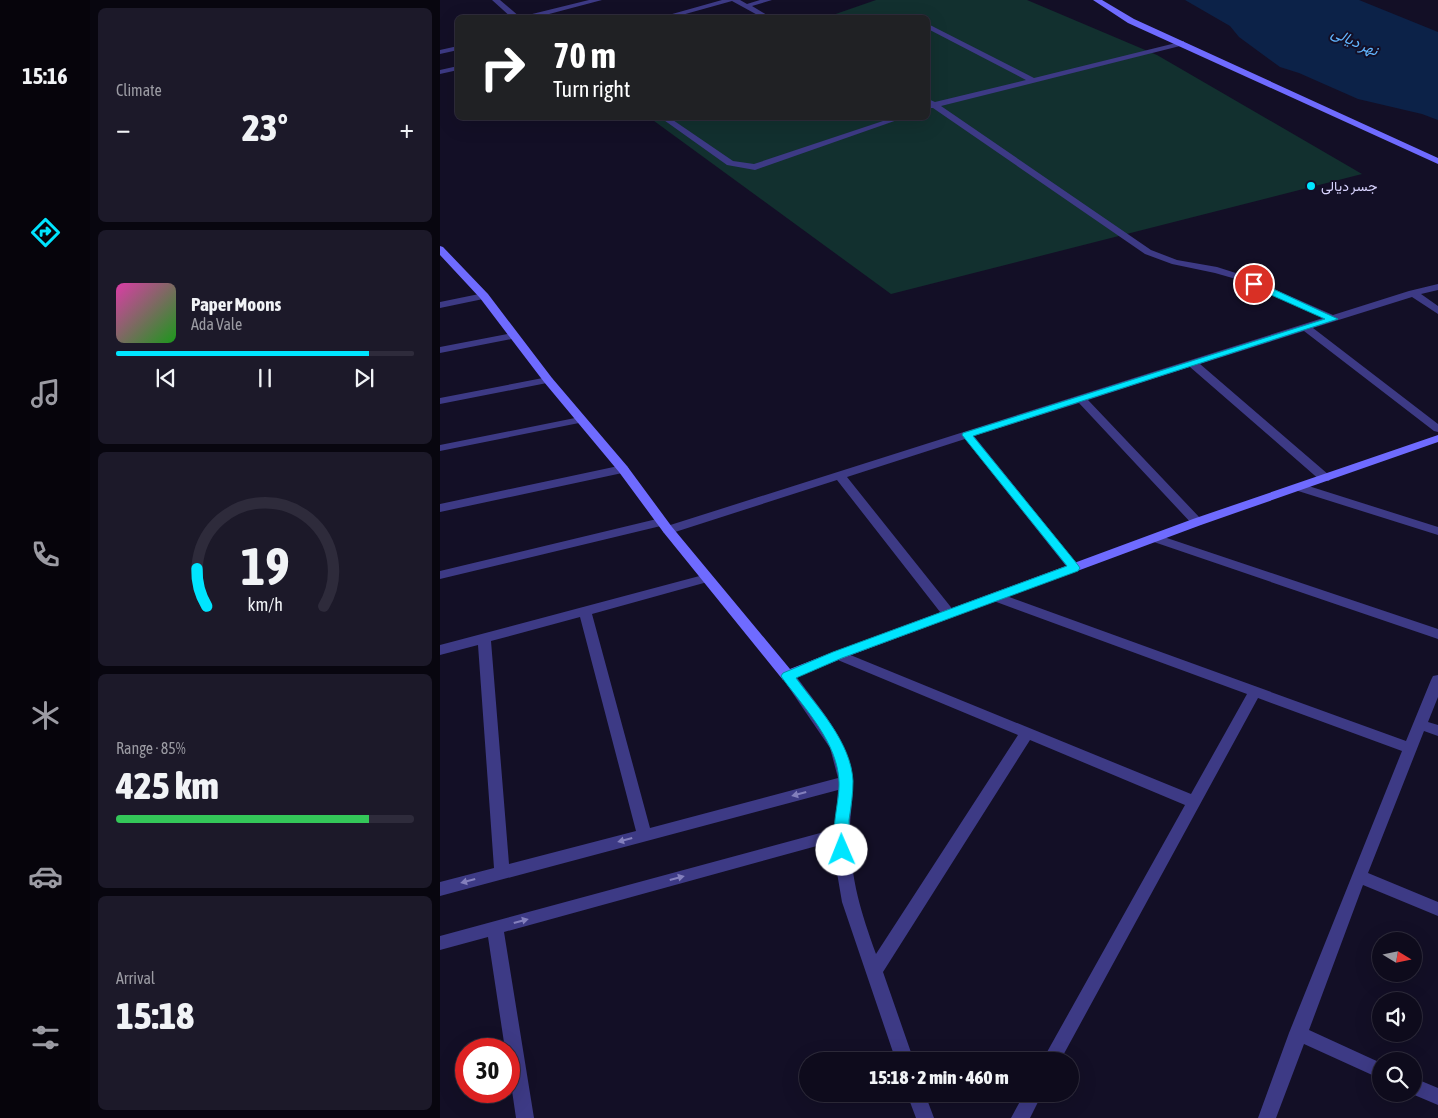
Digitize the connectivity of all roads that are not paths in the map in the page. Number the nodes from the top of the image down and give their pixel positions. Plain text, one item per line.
1 (496, 0) edge
2 (598, 0) edge
3 (730, 0) edge
4 (735, 0) edge
5 (768, 0) edge
6 (1098, 0) edge
7 (746, 6) junction
8 (514, 15) edge
9 (536, 15) edge
10 (672, 15) edge
11 (762, 15) edge
12 (930, 27) edge
13 (1180, 43) junction
14 (455, 49) edge
15 (440, 52) edge
16 (455, 69) edge
17 (440, 72) edge
18 (1032, 80) junction
19 (930, 104) edge
20 (668, 120) edge
21 (893, 120) edge
22 (1438, 162) edge
23 (440, 249) edge
24 (1438, 287) edge
25 (1413, 293) junction
26 (484, 296) junction
27 (440, 305) edge
28 (1438, 311) edge
29 (1333, 319) junction
30 (1306, 328) junction
31 (513, 336) junction
32 (440, 350) edge
33 (1193, 364) junction
34 (548, 380) junction
35 (1081, 399) junction
36 (440, 401) edge
37 (580, 420) junction
38 (1438, 429) edge
39 (967, 435) junction
40 (1438, 438) edge
41 (440, 448) edge
42 (623, 469) junction
43 (840, 476) junction
44 (1324, 478) junction
45 (1299, 487) junction
46 (440, 508) edge
47 (1197, 522) junction
48 (664, 526) junction
49 (1438, 531) edge
50 (1155, 538) junction
51 (1074, 568) junction
52 (440, 575) edge
53 (707, 578) junction
54 (996, 597) junction
55 (586, 612) junction
56 (949, 614) junction
57 (1438, 634) edge
58 (484, 638) junction
59 (440, 650) edge
60 (838, 655) junction
61 (788, 676) junction
62 (1438, 680) edge
63 (1255, 691) junction
64 (1420, 724) junction
65 (1438, 731) edge
66 (1027, 733) junction
67 (1410, 748) junction
68 (846, 782) junction
69 (1194, 802) junction
70 (842, 833) junction
71 (644, 834) junction
72 (502, 872) junction
73 (1359, 876) junction
74 (440, 889) edge
75 (1438, 909) edge
76 (495, 928) junction
77 (440, 943) edge
78 (873, 974) junction
79 (1298, 1033) junction
80 (901, 1052) edge
81 (1056, 1052) edge
82 (1372, 1067) edge
83 (1422, 1090) edge
84 (1438, 1097) edge
85 (919, 1102) edge
86 (1029, 1102) edge
87 (525, 1118) edge
88 (925, 1118) edge
89 (1020, 1118) edge
90 (1267, 1118) edge

1 - 8 street
2 - 9 street
3 - 10 street
4 - 7 street
5 - 7 street
6 - 13 street
7 - 11 street
12 - 18 street
13 - 18 street
13 - 22 street
14 - 15 lane
16 - 17 street
18 - 19 street
19 - 29 street
20 - 21 street
23 - 26 street
24 - 25 street
25 - 28 street
25 - 29 street
26 - 27 street
26 - 31 street
29 - 30 street
30 - 33 street
30 - 38 street
31 - 32 street
31 - 34 street
33 - 35 street
33 - 44 street
34 - 36 street
34 - 37 street
35 - 39 street
35 - 47 street
37 - 41 street
37 - 42 street
39 - 43 street
39 - 51 street
40 - 44 street
42 - 46 street
42 - 48 street
43 - 48 street
43 - 56 street
44 - 45 street
45 - 47 street
45 - 49 street
47 - 50 street
48 - 52 street
48 - 53 street
50 - 51 street
50 - 57 street
51 - 54 street
53 - 55 street
53 - 61 street
54 - 56 street
54 - 63 street
55 - 58 street
55 - 71 street
56 - 60 street
58 - 59 street
58 - 72 street
60 - 61 street
60 - 66 street
61 - 68 street
62 - 64 street
63 - 67 street
63 - 69 street
64 - 65 street
64 - 67 street
66 - 69 street
66 - 78 street
67 - 73 street
68 - 70 street
68 -> 71 street
69 - 81 street
76 -> 70 street
70 - 78 street
71 -> 72 street
72 -> 74 street
73 - 75 street
73 - 79 street
76 - 77 street
76 - 87 street
78 - 80 street
79 - 82 street
79 - 90 street
83 - 84 street
85 - 88 street
86 - 89 street

